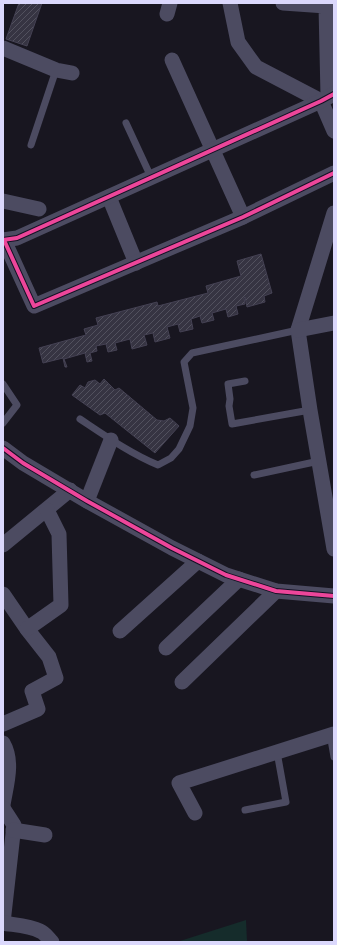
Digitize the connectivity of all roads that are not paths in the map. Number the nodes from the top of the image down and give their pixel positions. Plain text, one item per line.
1 (230, 3) edge
2 (283, 3) edge
3 (3, 48) edge
4 (172, 60) dead end
5 (56, 70) junction
6 (72, 73) dead end
7 (328, 97) edge
8 (126, 123) dead end
9 (334, 131) edge
10 (31, 146) dead end
11 (213, 150) junction
12 (334, 173) edge
13 (151, 177) junction
14 (109, 197) junction
15 (3, 202) edge
16 (39, 209) dead end
17 (334, 212) edge
18 (243, 217) junction
19 (3, 240) edge
20 (136, 263) junction
21 (334, 323) edge
22 (298, 330) junction
23 (245, 381) dead end
24 (3, 384) edge
25 (310, 410) junction
26 (80, 419) dead end
27 (3, 423) edge
28 (111, 440) junction
29 (3, 448) edge
30 (319, 461) junction
31 (254, 475) dead end
32 (70, 490) junction
33 (87, 501) junction
34 (47, 510) junction
35 (334, 543) edge
36 (3, 545) edge
37 (198, 561) junction
38 (239, 579) junction
39 (276, 591) junction
40 (3, 594) edge
41 (334, 596) edge
42 (27, 628) junction
43 (120, 631) dead end
44 (166, 648) dead end
45 (182, 682) dead end
46 (3, 724) edge
47 (332, 734) edge
48 (3, 743) edge
49 (276, 752) junction
50 (334, 757) edge
51 (245, 810) dead end
52 (195, 813) dead end
53 (6, 816) edge
54 (45, 835) dead end
55 (3, 923) edge
56 (52, 942) edge

1 - 7 street
2 - 7 street
3 - 5 street
4 - 11 street
5 - 6 street
5 - 10 lane
7 - 9 street
7 - 11 street
8 - 13 lane
11 - 13 street
11 - 18 street
12 - 18 street
13 - 14 street
14 - 19 street
14 - 20 street
15 - 16 street
17 - 22 street
18 - 20 street
19 - 20 street
21 - 22 street
22 - 25 street
22 - 28 lane
23 - 25 lane
24 - 27 lane
25 - 30 street
26 - 28 lane
28 - 33 street
29 - 32 street
30 - 31 lane
30 - 35 street
32 - 33 street
32 - 34 street
33 - 37 street
34 - 36 street
34 - 42 street
37 - 38 street
37 - 43 street
38 - 39 street
38 - 44 street
39 - 41 street
39 - 45 street
40 - 42 street
42 - 46 street
47 - 49 street
47 - 50 lane
48 - 53 street
49 - 51 lane
49 - 52 street
53 - 54 street
53 - 55 street
55 - 56 street

